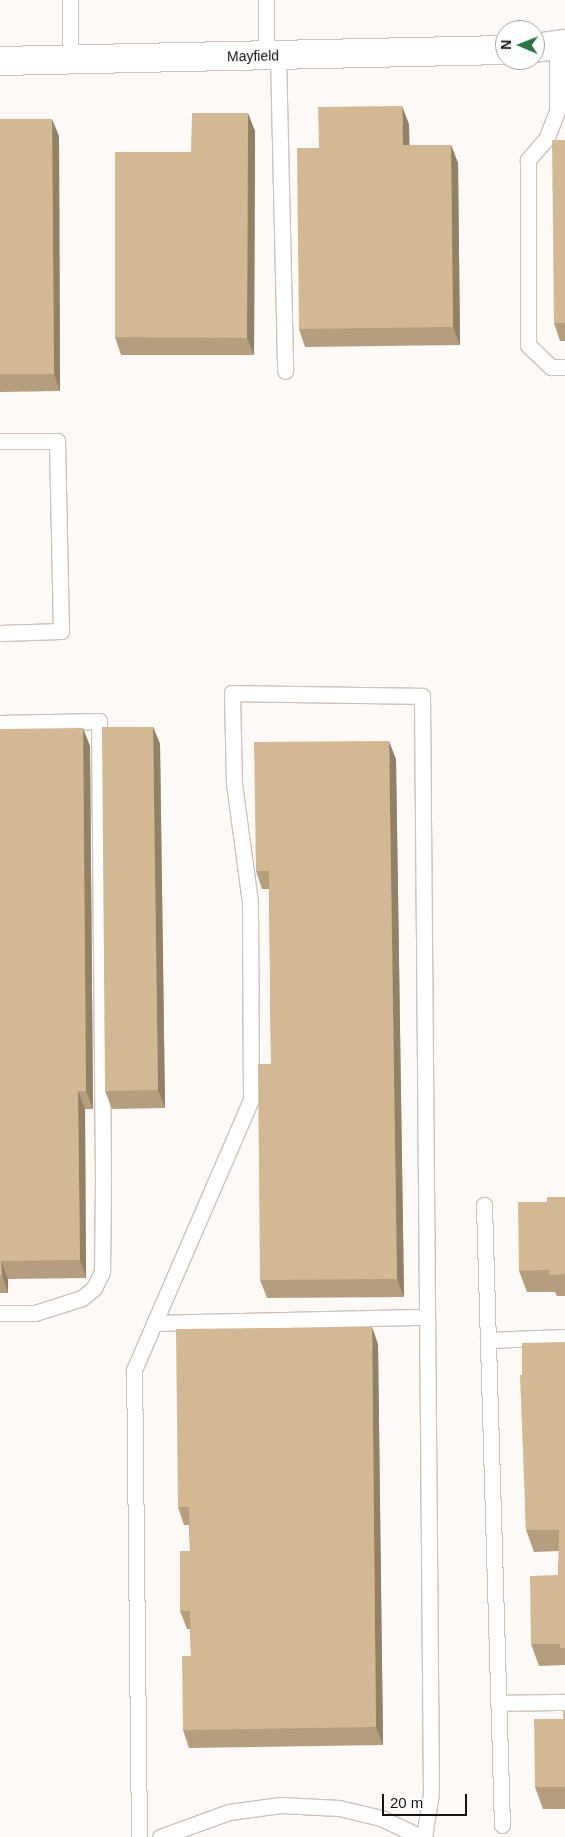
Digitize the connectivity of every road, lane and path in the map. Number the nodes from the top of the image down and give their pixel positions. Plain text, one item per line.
1 (70, 0) edge
2 (266, 0) edge
3 (552, 46) edge
4 (495, 50) edge
5 (272, 55) junction
6 (70, 60) junction
7 (0, 61) edge
8 (565, 367) edge
9 (285, 371) dead end
10 (0, 441) edge
11 (0, 633) edge
12 (0, 723) edge
13 (484, 1205) dead end
14 (0, 1313) edge
15 (427, 1318) junction
16 (154, 1323) junction
17 (565, 1337) edge
18 (488, 1340) junction
19 (565, 1702) edge
20 (499, 1703) junction
21 (502, 1825) dead end
22 (139, 1837) edge
23 (160, 1837) edge
24 (423, 1837) edge

1 - 6 lane
2 - 5 lane
3 - 8 lane
4 - 5 street, Mayfield
5 - 6 street, Mayfield
5 - 9 lane
6 - 7 street, Mayfield
10 - 11 lane
12 - 14 lane
13 - 18 lane
15 - 16 lane
15 - 16 lane
15 - 24 lane
16 - 22 lane
17 - 18 lane
18 - 20 lane
19 - 20 lane
20 - 21 lane
23 - 24 lane

